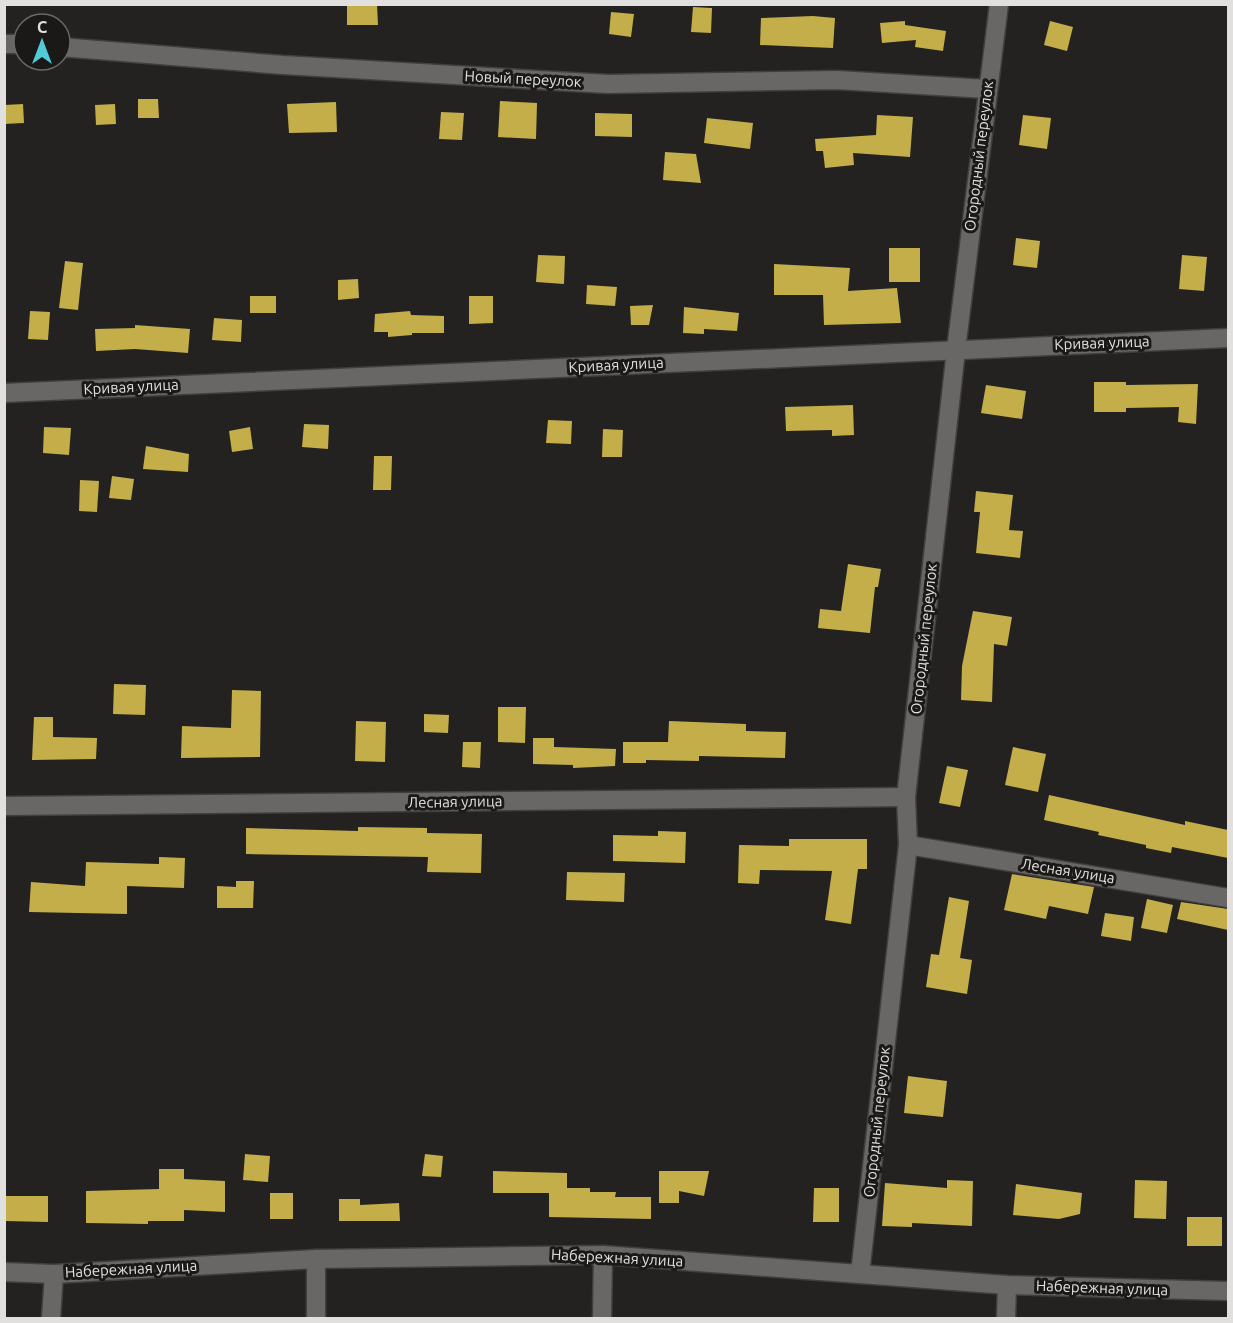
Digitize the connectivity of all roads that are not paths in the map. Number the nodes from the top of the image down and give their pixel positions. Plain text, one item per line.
1 (999, 4) edge
2 (72, 48) edge
3 (987, 89) junction
4 (1228, 338) edge
5 (956, 350) junction
6 (4, 393) edge
7 (906, 797) junction
8 (4, 806) edge
9 (908, 845) junction
10 (1228, 898) edge
11 (603, 1255) junction
12 (315, 1259) junction
13 (4, 1272) edge
14 (54, 1274) junction
15 (860, 1274) junction
16 (1007, 1285) junction
17 (1228, 1291) edge
18 (51, 1318) edge
19 (316, 1318) edge
20 (602, 1318) edge
21 (1006, 1318) edge

1 - 3 street, Огородный переулок
2 - 3 street, Новый переулок
3 - 5 street, Огородный переулок
4 - 5 street, Кривая улица
5 - 6 street, Кривая улица
5 - 7 street, Огородный переулок
7 - 8 street, Лесная улица
7 - 9 street, Огородный переулок
9 - 10 street, Лесная улица
9 - 15 street, Огородный переулок
11 - 12 street, Набережная улица
11 - 15 street, Набережная улица
11 - 20 street
12 - 14 street, Набережная улица
12 - 19 street
13 - 14 street, Набережная улица
14 - 18 street
15 - 16 street, Набережная улица
16 - 17 street, Набережная улица
16 - 21 street

